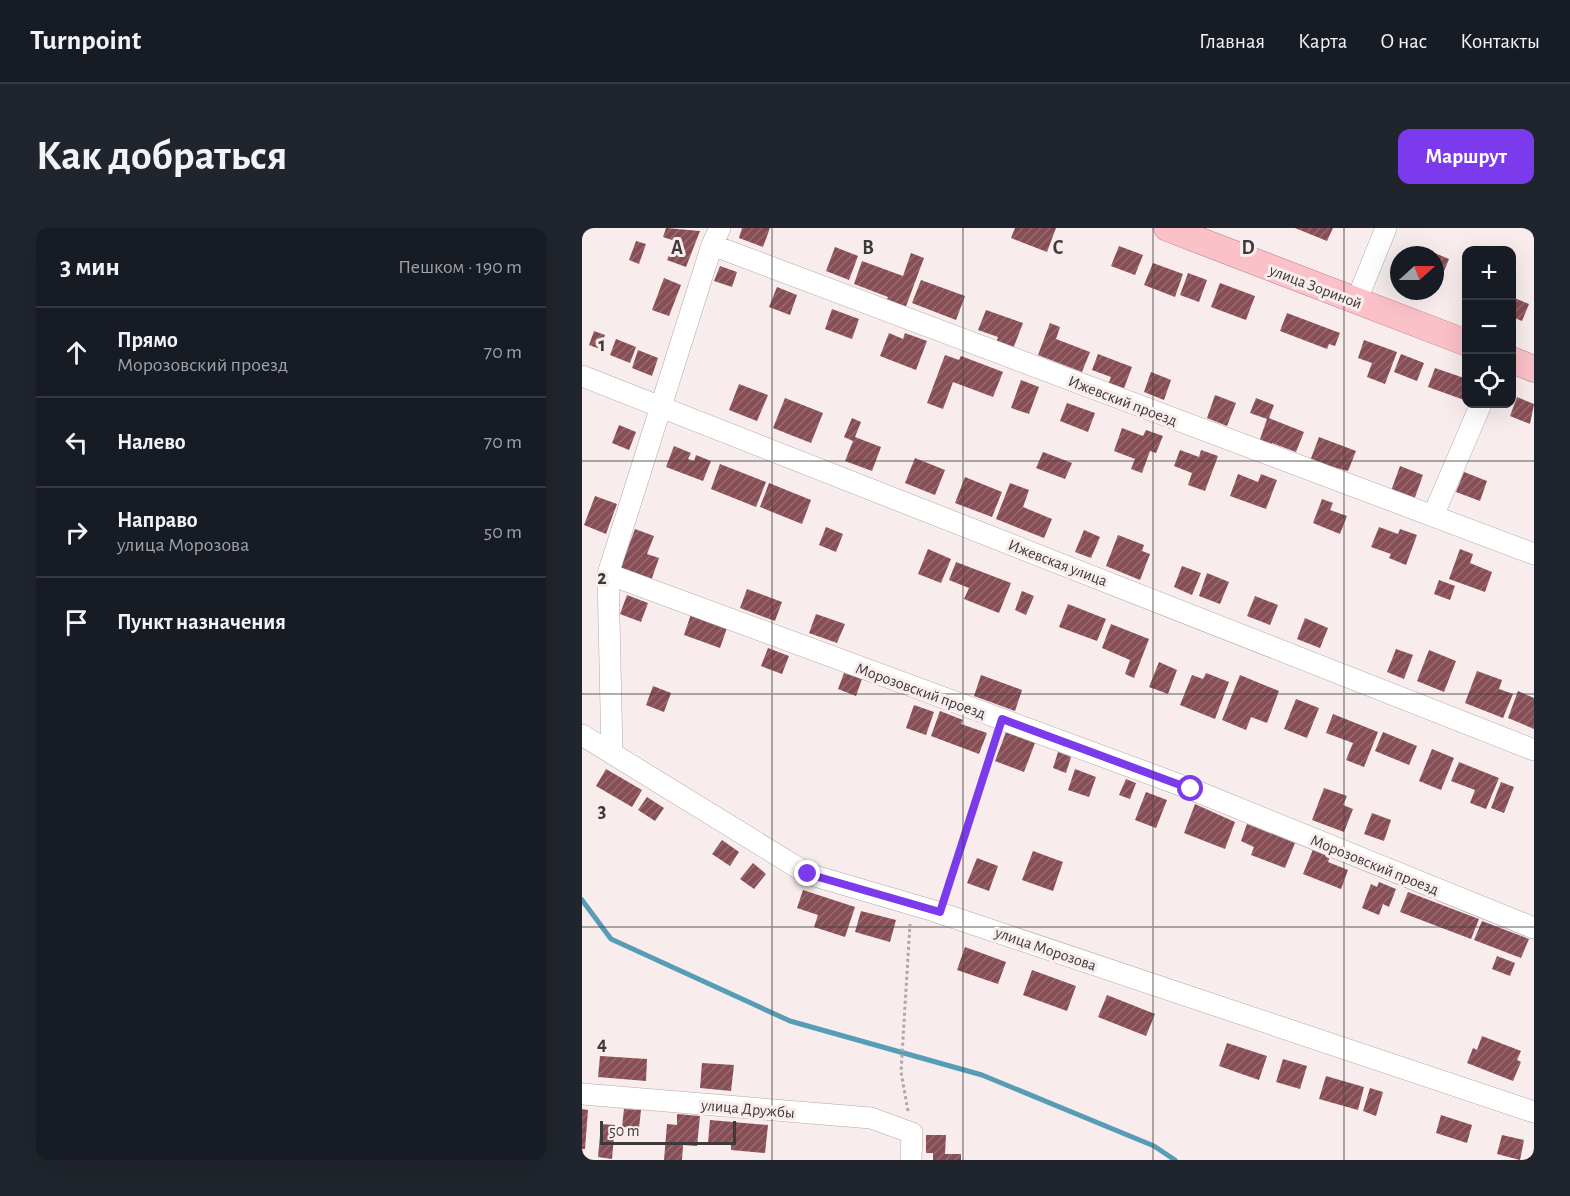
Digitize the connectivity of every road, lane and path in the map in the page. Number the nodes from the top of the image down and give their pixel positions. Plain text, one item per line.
1 (1167, 228) edge
2 (1386, 228) edge
3 (716, 236) edge
4 (1356, 302) junction
5 (1462, 341) edge
6 (1516, 362) edge
7 (1534, 369) edge
8 (582, 376) edge
9 (661, 406) junction
10 (1479, 408) edge
11 (1433, 516) junction
12 (1534, 554) edge
13 (608, 574) junction
14 (1002, 719) junction
15 (582, 735) edge
16 (1534, 750) edge
17 (612, 753) junction
18 (911, 904) junction
19 (940, 912) junction
20 (1534, 928) edge
21 (582, 1094) edge
22 (1534, 1112) edge
23 (912, 1133) junction
24 (911, 1160) edge

1 - 4 main road, улица Зориной
2 - 4 street
3 - 9 street
3 - 11 street, Ижевский проезд
4 - 5 main road, улица Зориной
6 - 7 main road
8 - 9 street, Ижевская улица
9 - 13 street
9 - 16 street, Ижевская улица
10 - 11 street
11 - 12 street, Ижевский проезд
13 - 14 street, Морозовский проезд
13 - 17 street
14 - 19 path
14 - 20 street, Морозовский проезд
15 - 17 street, улица Морозова
17 - 18 street, улица Морозова
18 - 19 street, улица Морозова
18 - 23 path
19 - 22 street, улица Морозова
21 - 23 street, улица Дружбы
23 - 24 street

